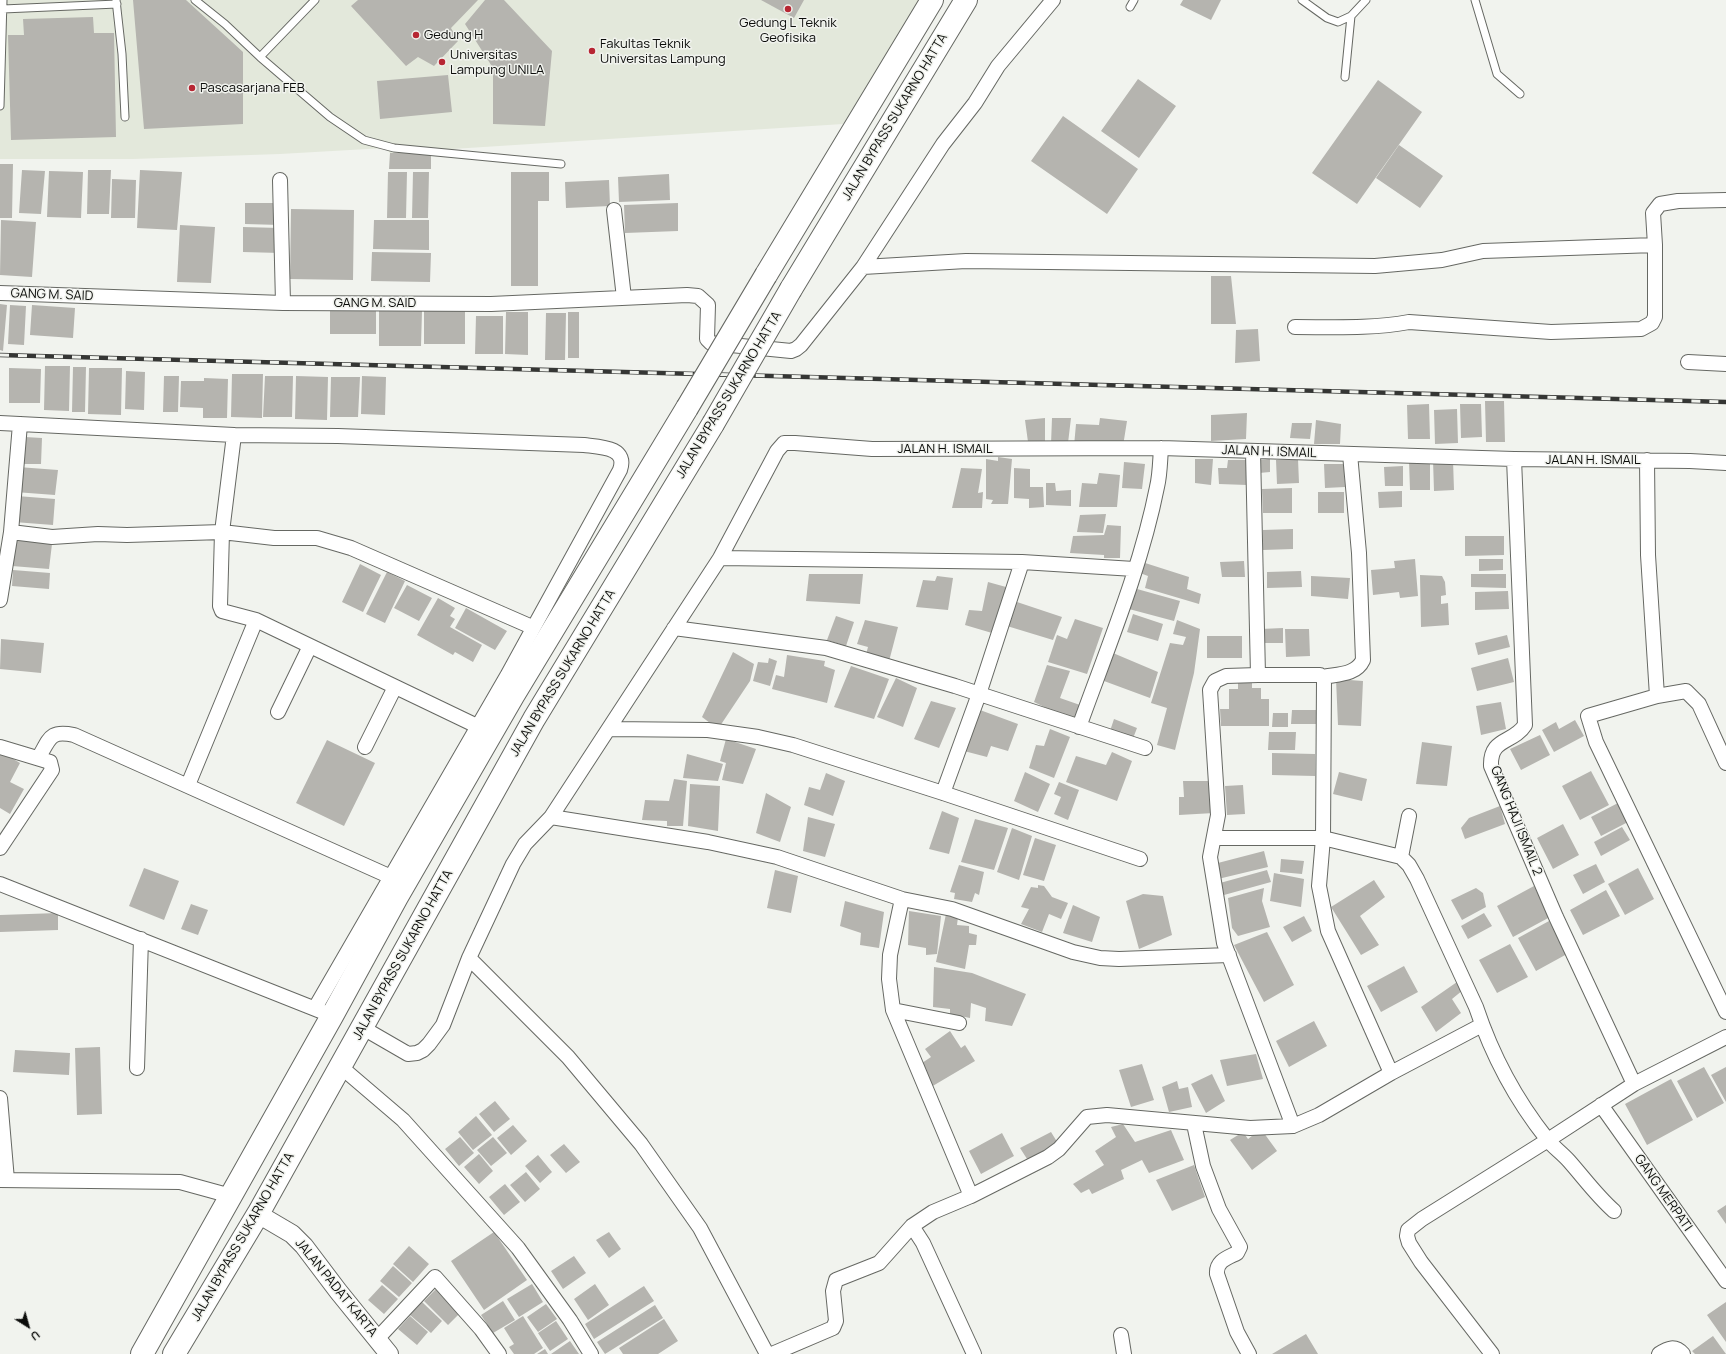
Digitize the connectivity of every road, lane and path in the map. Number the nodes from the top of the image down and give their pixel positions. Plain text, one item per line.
1 (3, 0) edge
2 (195, 0) edge
3 (315, 0) edge
4 (932, 0) edge
5 (966, 0) edge
6 (1053, 0) edge
7 (1134, 0) edge
8 (1302, 0) edge
9 (1366, 0) edge
10 (1475, 0) edge
11 (116, 2) edge
12 (1130, 7) dead end
13 (3, 9) junction
14 (1351, 16) junction
15 (260, 57) junction
16 (1345, 77) dead end
17 (1520, 94) dead end
18 (0, 106) edge
19 (125, 117) dead end
20 (561, 164) dead end
21 (280, 180) dead end
22 (1726, 200) edge
23 (614, 210) dead end
24 (1655, 245) junction
25 (863, 267) junction
26 (0, 293) edge
27 (624, 298) junction
28 (283, 302) junction
29 (1295, 327) dead end
30 (1688, 362) dead end
31 (1726, 364) edge
32 (0, 423) edge
33 (20, 424) junction
34 (234, 435) junction
35 (1161, 448) junction
36 (1253, 452) junction
37 (1350, 454) junction
38 (1514, 459) junction
39 (1646, 460) junction
40 (1726, 463) edge
41 (11, 532) junction
42 (222, 532) junction
43 (720, 558) junction
44 (1022, 562) junction
45 (1134, 569) junction
46 (0, 600) edge
47 (256, 620) junction
48 (532, 627) junction
49 (674, 628) junction
50 (310, 646) junction
51 (1258, 675) junction
52 (1322, 677) junction
53 (395, 687) junction
54 (979, 694) junction
55 (1657, 696) junction
56 (278, 712) dead end
57 (477, 726) junction
58 (1079, 726) junction
59 (609, 729) junction
60 (0, 747) edge
61 (365, 747) dead end
62 (1145, 748) dead end
63 (39, 757) junction
64 (1726, 763) edge
65 (188, 785) junction
66 (943, 793) junction
67 (1409, 816) dead end
68 (551, 817) junction
69 (1214, 838) junction
70 (1322, 843) junction
71 (0, 848) edge
72 (1401, 857) junction
73 (1140, 859) dead end
74 (390, 877) junction
75 (0, 884) edge
76 (902, 899) junction
77 (140, 939) junction
78 (1229, 955) junction
79 (469, 958) junction
80 (893, 1010) junction
81 (324, 1012) junction
82 (1726, 1012) edge
83 (959, 1024) dead end
84 (1482, 1025) junction
85 (363, 1028) junction
86 (1726, 1037) edge
87 (341, 1067) junction
88 (137, 1068) dead end
89 (1391, 1073) junction
90 (1634, 1084) junction
91 (0, 1098) edge
92 (1601, 1105) junction
93 (1194, 1124) junction
94 (1293, 1126) junction
95 (1548, 1140) junction
96 (3, 1180) edge
97 (231, 1196) junction
98 (971, 1196) junction
99 (1614, 1211) dead end
100 (258, 1214) junction
101 (912, 1226) junction
102 (1726, 1281) edge
103 (1121, 1335) dead end
104 (377, 1339) junction
105 (142, 1354) edge
106 (174, 1354) edge
107 (389, 1354) edge
108 (499, 1354) edge
109 (590, 1354) edge
110 (767, 1354) edge
111 (772, 1354) edge
112 (974, 1354) edge
113 (1124, 1354) edge
114 (1249, 1354) edge
115 (1492, 1354) edge
116 (1659, 1354) edge
117 (1684, 1354) edge

1 - 13 lane
2 - 15 lane
3 - 15 lane
4 - 81 highway, bridge
5 - 85 highway, JALAN BYPASS SUKARNO HATTA, bridge
6 - 25 street
7 - 12 lane
8 - 14 lane
9 - 14 lane
10 - 17 lane
11 - 13 lane
11 - 19 lane
13 - 18 lane
14 - 16 lane
15 - 20 lane
21 - 28 street
22 - 24 street
23 - 27 street
24 - 25 street
24 - 29 street
25 - 27 street, GANG M. SAID
26 - 28 street, GANG M. SAID
27 - 28 street, GANG M. SAID
30 - 31 street
32 - 33 street
33 - 34 street
33 - 41 street
34 - 42 street
34 - 48 street
35 - 36 street, JALAN H. ISMAIL
35 - 43 street, JALAN H. ISMAIL
35 - 45 street
36 - 37 street, JALAN H. ISMAIL
36 - 51 street
37 - 38 street, JALAN H. ISMAIL
37 - 52 street
38 - 39 street, JALAN H. ISMAIL
38 - 90 street, GANG HAJI ISMAIL 2
39 - 40 street, JALAN H. ISMAIL
39 - 55 street
41 - 42 street
41 - 46 street
42 - 47 street
42 - 48 street
43 - 44 street
43 - 49 street
44 - 45 street
44 - 54 street
45 - 58 street
47 - 50 street
47 - 65 street
48 - 57 street
49 - 54 street
49 - 59 street
50 - 53 street
50 - 56 street
51 - 52 street
51 - 69 street
52 - 70 street
53 - 57 street
53 - 61 street
54 - 58 street
54 - 66 street
55 - 64 street
55 - 82 street
57 - 74 street
58 - 62 street
59 - 66 street
59 - 68 street
60 - 63 street
63 - 65 street
63 - 71 street
65 - 74 street
66 - 73 street
67 - 72 street
68 - 76 street
68 - 79 street
69 - 70 street
69 - 78 street
70 - 72 street
70 - 89 street
72 - 84 street
74 - 81 street
75 - 77 street
76 - 78 street
76 - 80 street
77 - 81 street
77 - 88 street
78 - 94 street
79 - 85 street
79 - 110 street
80 - 83 street
80 - 98 street
81 - 97 highway
84 - 89 street
84 - 95 street
85 - 87 highway, JALAN BYPASS SUKARNO HATTA
86 - 90 street
87 - 100 highway, JALAN BYPASS SUKARNO HATTA
87 - 109 street
89 - 94 street
90 - 92 street
91 - 96 street
92 - 95 street
92 - 102 street, GANG MERPATI
93 - 94 street
93 - 98 street
93 - 114 street
95 - 99 street
95 - 115 street
96 - 97 street
97 - 105 highway
98 - 101 street
100 - 104 street, JALAN PADAT KARTA
100 - 106 highway, JALAN BYPASS SUKARNO HATTA
101 - 111 street
101 - 112 street
103 - 113 street
104 - 107 street, JALAN PADAT KARTA
104 - 108 street
116 - 117 street

